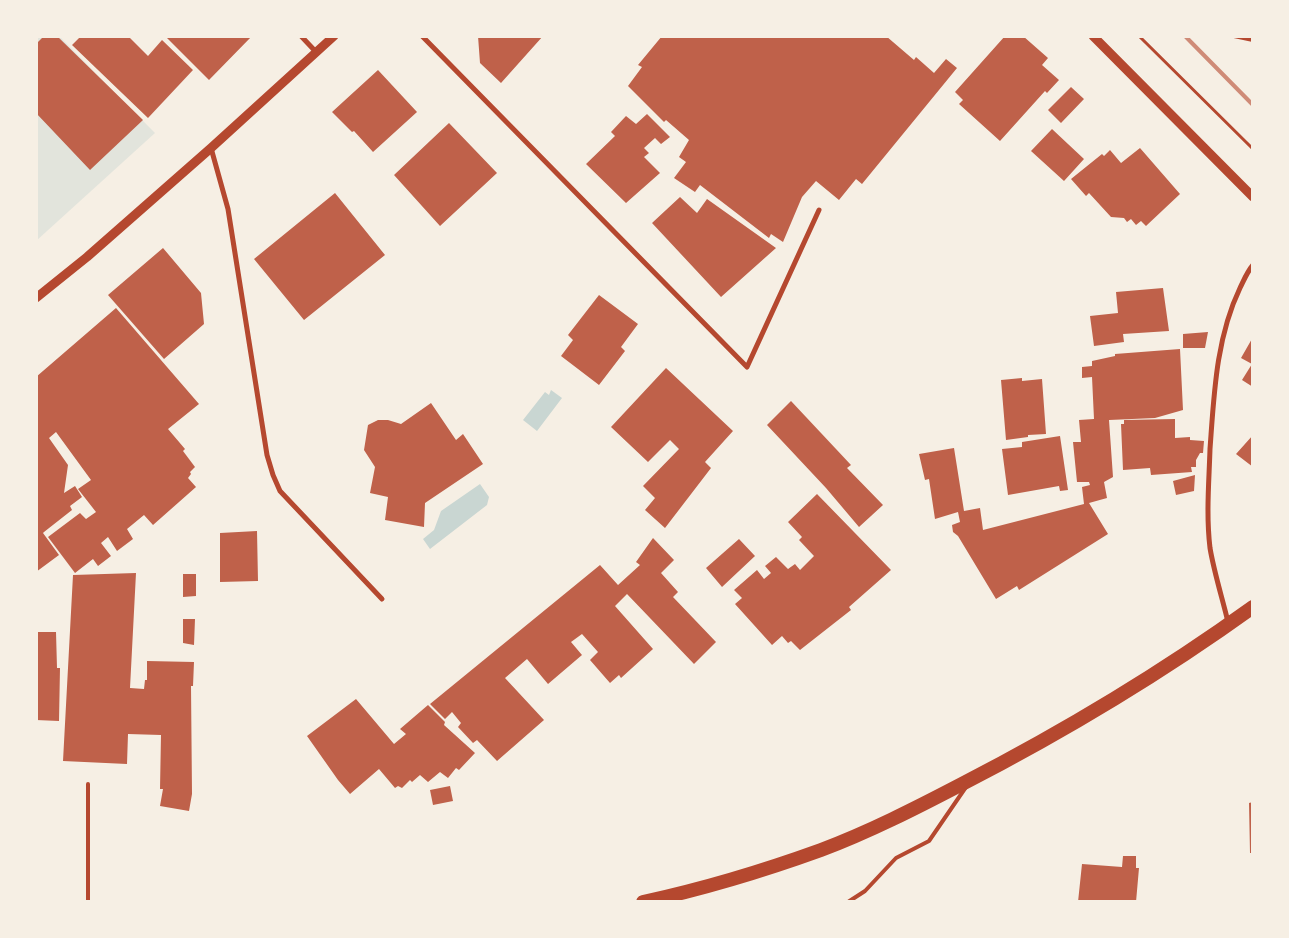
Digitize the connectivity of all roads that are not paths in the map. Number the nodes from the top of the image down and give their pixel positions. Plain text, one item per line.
1 (301, 36) edge
2 (334, 36) edge
3 (422, 36) edge
4 (1093, 36) edge
5 (1234, 36) edge
6 (1253, 40) edge
7 (318, 53) junction
8 (211, 148) junction
9 (1253, 197) edge
10 (819, 210) dead end
11 (1253, 265) edge
12 (36, 298) edge
13 (382, 599) dead end
14 (1253, 607) edge
15 (1229, 625) junction
16 (972, 779) junction
17 (88, 784) dead end
18 (88, 902) edge
19 (643, 902) edge
20 (848, 902) edge

1 - 7 street
2 - 7 street
3 - 10 street
4 - 9 street
5 - 6 lane
7 - 8 street
8 - 12 street
8 - 13 street
11 - 15 street
14 - 15 highway
15 - 16 highway
16 - 19 highway
16 - 20 lane
17 - 18 lane

